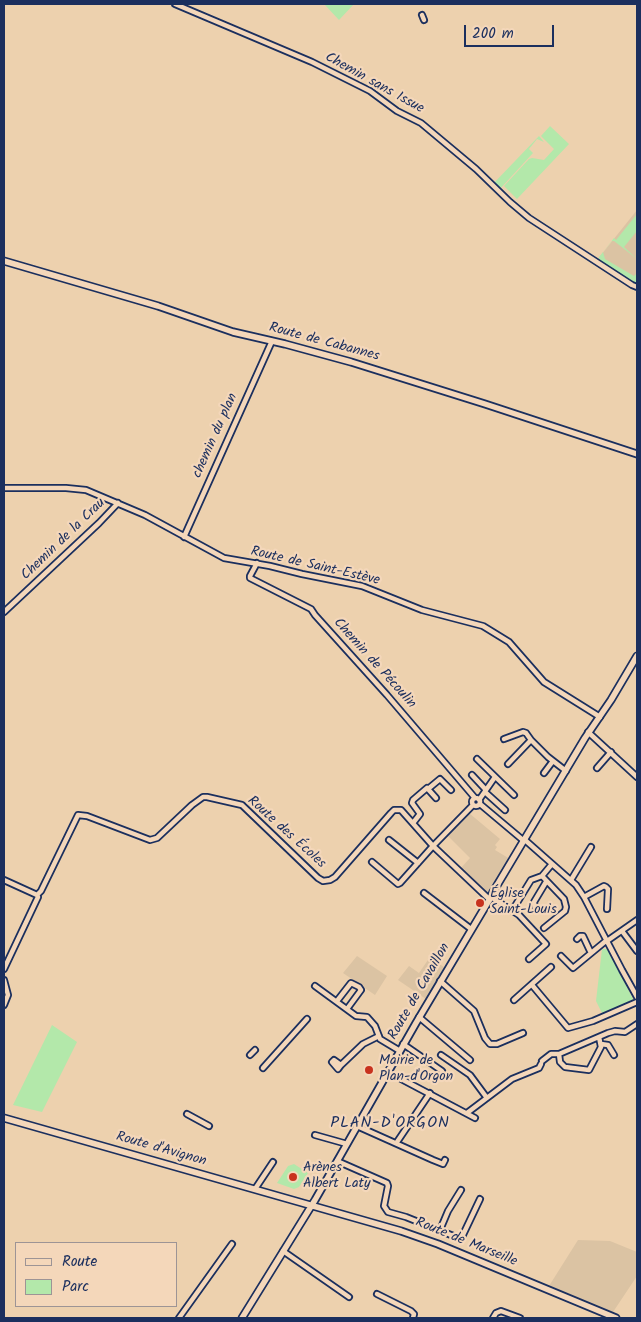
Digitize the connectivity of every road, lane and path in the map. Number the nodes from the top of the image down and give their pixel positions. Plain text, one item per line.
1 (175, 4) edge
2 (4, 261) edge
3 (637, 287) edge
4 (271, 342) junction
5 (637, 454) edge
6 (4, 488) edge
7 (118, 504) junction
8 (184, 537) junction
9 (258, 563) junction
10 (4, 612) edge
11 (637, 656) edge
12 (600, 717) junction
13 (588, 732) junction
14 (504, 740) dead end
15 (531, 740) junction
16 (611, 752) junction
17 (477, 759) dead end
18 (553, 761) junction
19 (508, 764) dead end
20 (597, 768) dead end
21 (566, 770) junction
22 (544, 773) dead end
23 (472, 775) dead end
24 (637, 776) edge
25 (494, 778) junction
26 (428, 790) junction
27 (451, 790) dead end
28 (485, 791) junction
29 (514, 796) dead end
30 (436, 798) dead end
31 (478, 801) junction
32 (505, 810) dead end
33 (413, 823) junction
34 (390, 840) dead end
35 (524, 840) junction
36 (433, 846) junction
37 (591, 847) dead end
38 (372, 862) dead end
39 (418, 862) junction
40 (552, 864) junction
41 (542, 876) junction
42 (4, 880) edge
43 (571, 880) junction
44 (546, 882) junction
45 (424, 893) dead end
46 (37, 895) junction
47 (584, 897) junction
48 (490, 898) junction
49 (515, 906) dead end
50 (607, 909) dead end
51 (535, 910) dead end
52 (637, 920) edge
53 (544, 928) dead end
54 (471, 929) junction
55 (622, 931) junction
56 (577, 938) dead end
57 (607, 941) junction
58 (637, 951) edge
59 (590, 953) junction
60 (561, 956) dead end
61 (529, 960) dead end
62 (551, 967) dead end
63 (4, 969) edge
64 (4, 980) edge
65 (440, 982) junction
66 (532, 985) junction
67 (315, 986) dead end
68 (637, 997) edge
69 (514, 1000) dead end
70 (337, 1001) junction
71 (637, 1002) edge
72 (4, 1005) edge
73 (347, 1009) junction
74 (419, 1017) junction
75 (307, 1019) dead end
76 (637, 1024) edge
77 (523, 1033) dead end
78 (379, 1036) junction
79 (599, 1037) junction
80 (403, 1044) junction
81 (601, 1044) junction
82 (280, 1045) dead end
83 (255, 1050) dead end
84 (400, 1051) junction
85 (559, 1054) junction
86 (250, 1055) dead end
87 (441, 1055) dead end
88 (614, 1055) dead end
89 (470, 1060) dead end
90 (341, 1065) dead end
91 (442, 1071) dead end
92 (388, 1072) junction
93 (430, 1093) junction
94 (487, 1098) junction
95 (467, 1113) junction
96 (187, 1114) dead end
97 (4, 1118) edge
98 (476, 1118) dead end
99 (208, 1126) dead end
100 (357, 1126) junction
101 (315, 1135) dead end
102 (397, 1142) dead end
103 (347, 1144) junction
104 (445, 1160) dead end
105 (337, 1161) junction
106 (273, 1162) dead end
107 (255, 1189) junction
108 (461, 1190) dead end
109 (480, 1199) dead end
110 (311, 1206) junction
111 (440, 1230) junction
112 (232, 1244) dead end
113 (283, 1251) junction
114 (377, 1294) dead end
115 (349, 1297) dead end
116 (179, 1318) edge
117 (242, 1318) edge
118 (413, 1318) edge
119 (493, 1318) edge
120 (520, 1318) edge
121 (616, 1318) edge

1 - 3 street, Chemin sans Issue
2 - 4 main road, Route de Cabannes
4 - 5 main road, Route de Cabannes
4 - 8 street, chemin du plan
6 - 7 street, Route de Saint-Estève
7 - 8 street, Route de Saint-Estève
7 - 10 street, Chemin de la Crau
8 - 9 street, Route de Saint-Estève
9 - 12 street, Route de Saint-Estève
9 - 31 street, Chemin de Pécoulin
11 - 12 main road, Route de Cavaillon
12 - 13 main road, Route de Cavaillon
13 - 16 street
13 - 21 main road, Route de Cavaillon
14 - 15 street
15 - 18 street
15 - 19 street
16 - 20 street
16 - 24 street
17 - 25 street
18 - 21 street
18 - 22 street
21 - 35 main road, Route de Cavaillon
23 - 28 street
25 - 28 street
25 - 29 street
26 - 27 street
26 - 30 street
26 - 33 street
28 - 31 street
28 - 32 street
31 - 35 street, Chemin de Pécoulin
31 - 36 street
33 - 36 street, Route des Écoles
33 - 46 street, Route des Écoles
34 - 39 street
35 - 40 street, Chemin de Pécoulin
35 - 48 main road, Route de Cavaillon
36 - 39 street
36 - 48 street, Route des Écoles
37 - 43 street
38 - 39 street
40 - 41 street
40 - 43 street, Chemin de Pécoulin
41 - 44 street
41 - 49 street
42 - 46 street
43 - 47 street, Chemin de Pécoulin
44 - 51 street
44 - 53 street
45 - 54 street
46 - 63 street
47 - 50 street
47 - 57 street, Chemin de Pécoulin
48 - 54 main road, Route de Cavaillon
48 - 61 street, Route des Écoles
52 - 55 street
54 - 65 main road, Route de Cavaillon
55 - 57 street
55 - 58 street
56 - 59 street
57 - 59 street
57 - 68 street, Chemin de Pécoulin
59 - 60 street
62 - 66 street
64 - 72 street
65 - 74 main road, Route de Cavaillon
65 - 77 street
66 - 69 street
66 - 71 street
67 - 70 street
70 - 73 street
70 - 73 street
73 - 78 street
74 - 80 main road, Route de Cavaillon
74 - 89 street
75 - 82 street
76 - 79 street
78 - 84 street
78 - 90 street
79 - 81 street
79 - 85 street
80 - 84 main road, Route de Cavaillon
80 - 91 street
81 - 85 street
81 - 88 street
83 - 86 street
84 - 92 main road, Route de Cavaillon
85 - 94 street
87 - 94 street
92 - 93 street
92 - 100 main road, Route de Cavaillon
93 - 95 street
93 - 102 street
94 - 95 street
95 - 98 street
96 - 99 street
97 - 107 main road, Route d'Avignon
100 - 103 main road, Route de Cavaillon
100 - 104 street
101 - 103 street
103 - 105 main road, Route de Cavaillon
105 - 110 main road, Route de Cavaillon
105 - 111 street
106 - 107 street
107 - 110 main road, Route d'Avignon
108 - 111 street
109 - 111 street
110 - 113 main road, Route de Cavaillon
110 - 121 main road, Route de Marseille
112 - 116 street
113 - 115 street
113 - 117 main road, Route de Cavaillon
114 - 118 street
119 - 120 street

